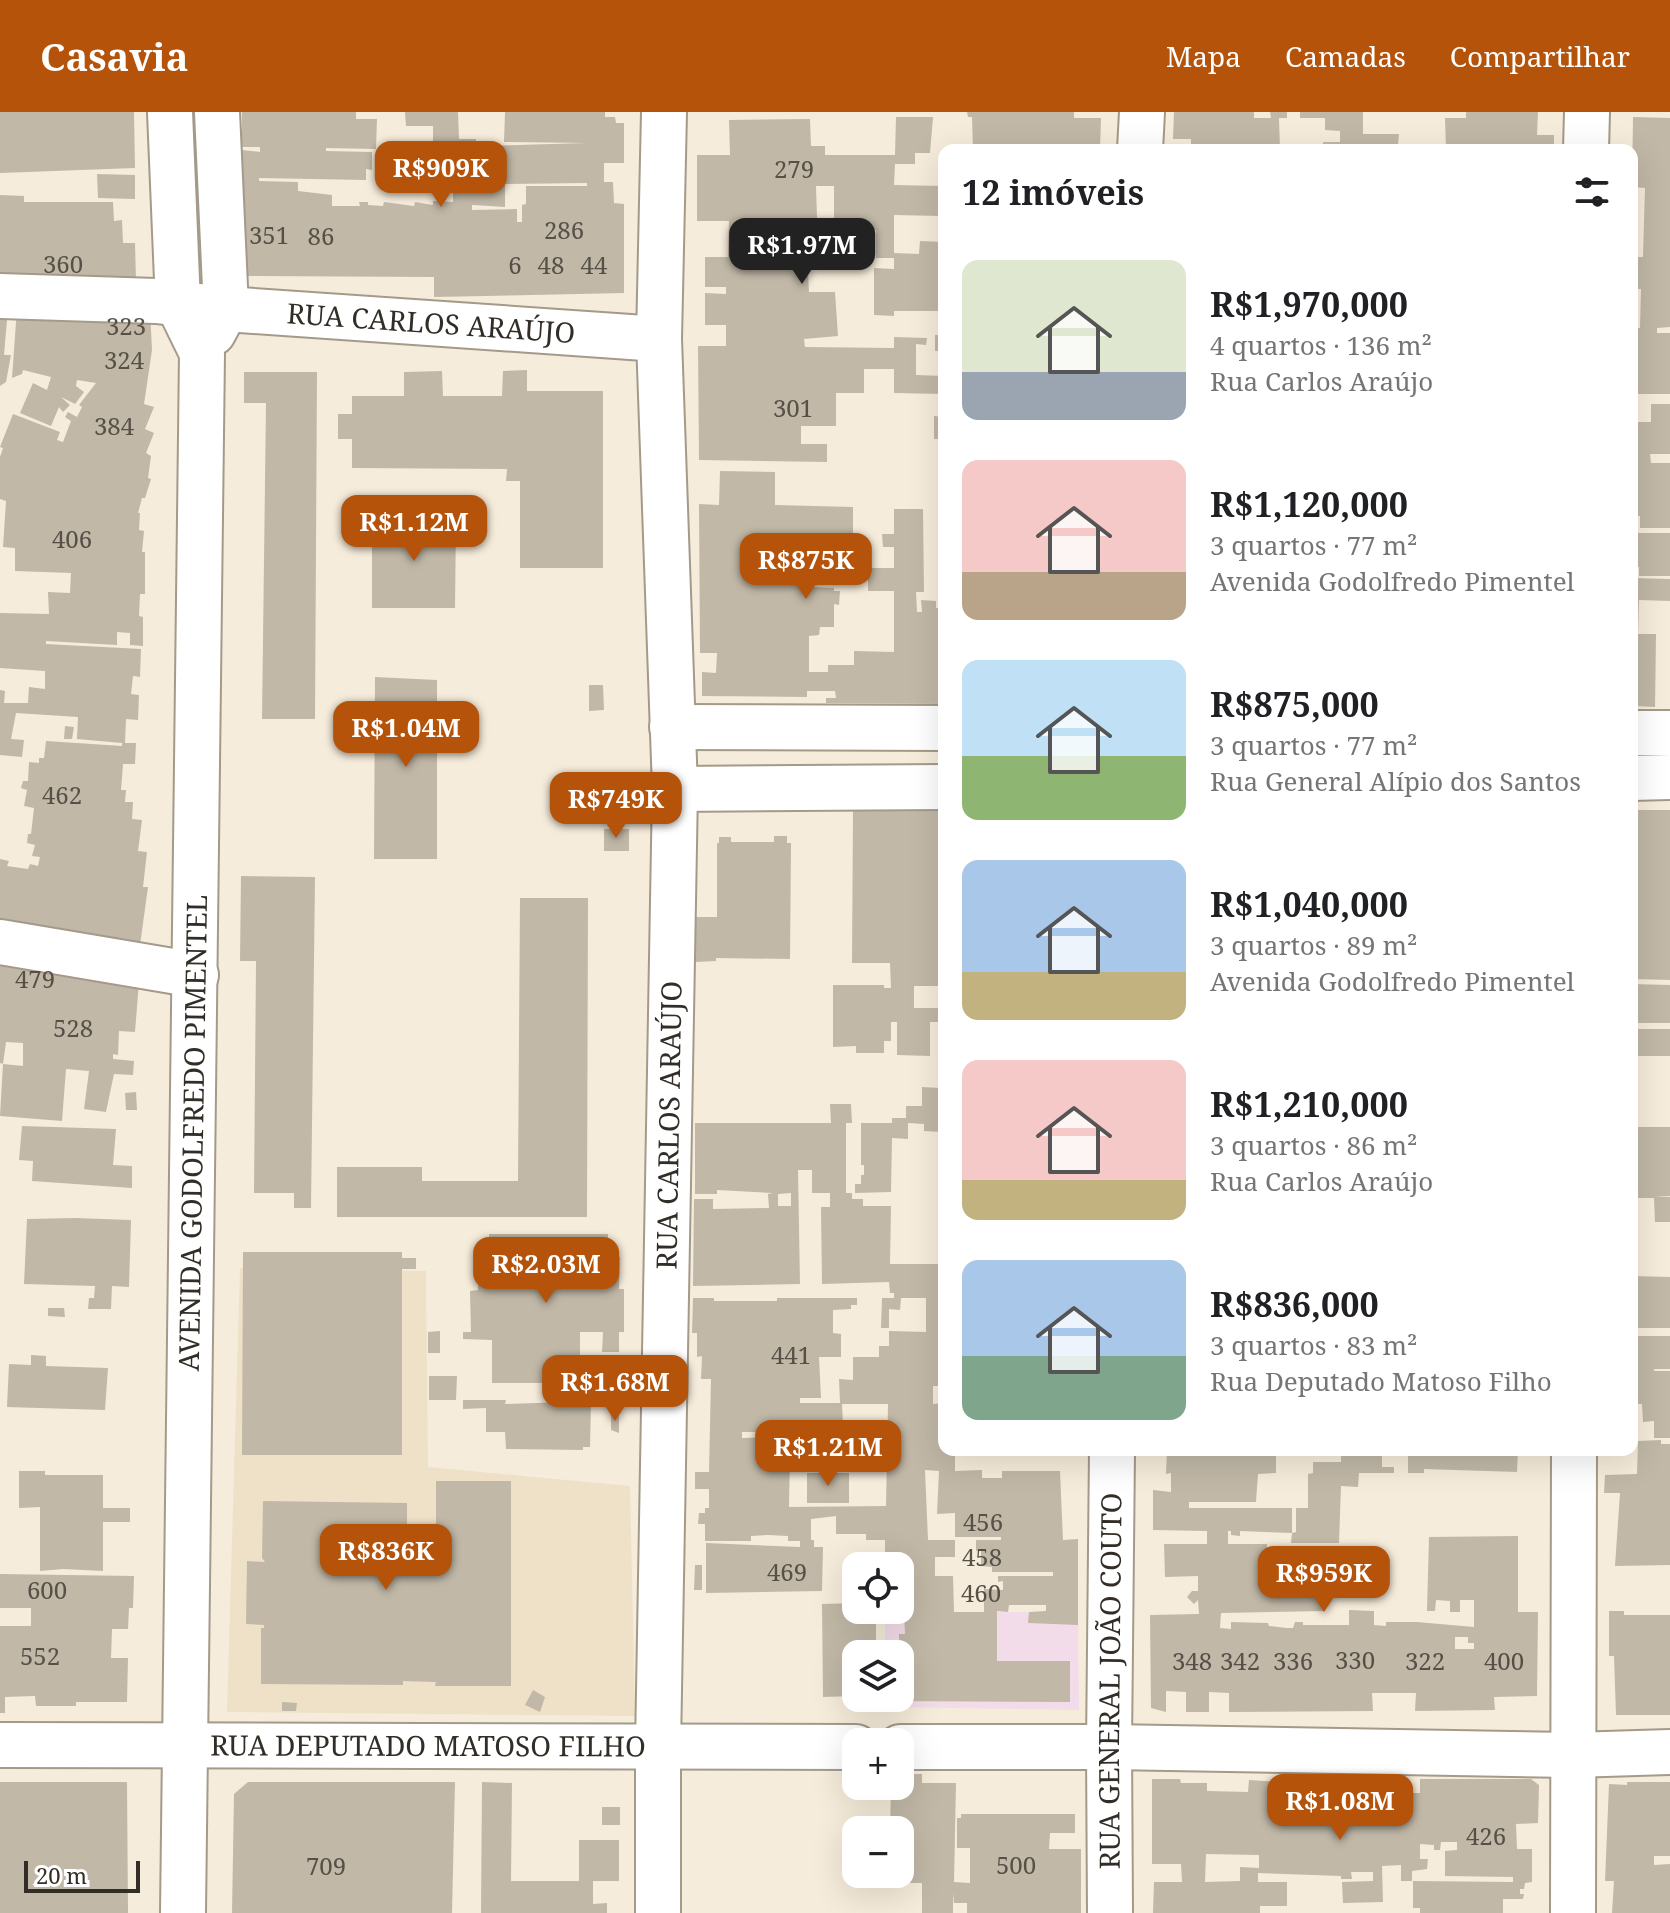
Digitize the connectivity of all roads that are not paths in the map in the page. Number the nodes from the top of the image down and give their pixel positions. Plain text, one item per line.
1 (170, 112) edge
2 (217, 112) edge
3 (664, 112) edge
4 (1142, 112) edge
5 (1587, 112) edge
6 (1140, 144) edge
7 (1586, 144) edge
8 (0, 296) edge
9 (202, 306) junction
10 (659, 339) junction
11 (672, 727) junction
12 (938, 728) edge
13 (1638, 733) edge
14 (1670, 733) edge
15 (1670, 777) edge
16 (1638, 778) edge
17 (938, 787) edge
18 (675, 789) junction
19 (0, 942) edge
20 (196, 975) junction
21 (1112, 1456) edge
22 (1574, 1456) edge
23 (0, 1745) edge
24 (183, 1746) junction
25 (658, 1747) junction
26 (842, 1747) edge
27 (914, 1747) edge
28 (1109, 1747) junction
29 (1670, 1752) edge
30 (1572, 1755) junction
31 (183, 1913) edge
32 (658, 1913) edge
33 (1110, 1913) edge
34 (1573, 1913) edge

1 - 9 street
2 - 9 street
3 - 10 street, RUA CARLOS ARAÚJO
4 - 6 street
5 - 7 street
8 - 9 street, RUA CARLOS ARAÚJO
9 - 10 street, RUA CARLOS ARAÚJO
9 - 20 street, AVENIDA GODOLFREDO PIMENTEL
10 - 11 street, RUA CARLOS ARAÚJO
11 - 12 street
11 - 18 street, RUA CARLOS ARAÚJO
13 - 14 street
15 - 16 street
17 - 18 street
18 - 25 street, RUA CARLOS ARAÚJO
19 - 20 street
20 - 24 street, AVENIDA GODOLFREDO PIMENTEL
21 - 28 street, RUA GENERAL JOÃO COUTO
22 - 30 street
23 - 24 street, RUA DEPUTADO MATOSO FILHO
24 - 25 street, RUA DEPUTADO MATOSO FILHO
24 - 31 street, AVENIDA GODOLFREDO PIMENTEL
25 - 26 street, RUA DEPUTADO MATOSO FILHO
25 - 32 street, RUA CARLOS ARAÚJO
27 - 28 street
28 - 30 street
28 - 33 street, RUA GENERAL JOÃO COUTO
29 - 30 street
30 - 34 street

